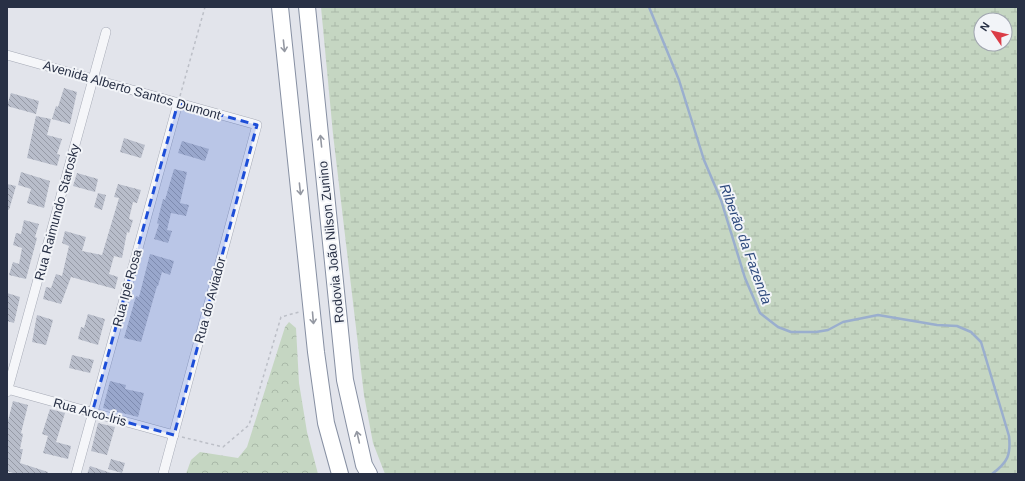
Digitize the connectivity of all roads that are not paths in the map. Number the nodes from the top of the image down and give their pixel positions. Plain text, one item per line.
1 (280, 7) edge
2 (307, 7) edge
3 (106, 32) dead end
4 (7, 57) edge
5 (93, 79) junction
6 (178, 103) junction
7 (258, 125) joint
8 (7, 390) edge
9 (92, 413) junction
10 (174, 435) junction
11 (76, 474) edge
12 (163, 474) edge
13 (340, 474) edge
14 (369, 474) edge

1 -> 13 highway, Rodovia João Nilson Zunino
14 -> 2 highway, Rodovia João Nilson Zunino
3 - 5 street, Rua Raimundo Starosky
4 - 5 street, Avenida Alberto Santos Dumont
5 - 6 street, Avenida Alberto Santos Dumont
5 - 8 street, Rua Raimundo Starosky
6 - 7 street, Avenida Alberto Santos Dumont
6 - 9 street, Rua Ipê Rosa
7 - 10 street, Rua do Aviador
8 - 9 street, Rua Arco-Íris
9 - 10 street, Rua Arco-Íris
9 - 11 street, Rua Ipê Rosa
10 - 12 street, Rua do Aviador

